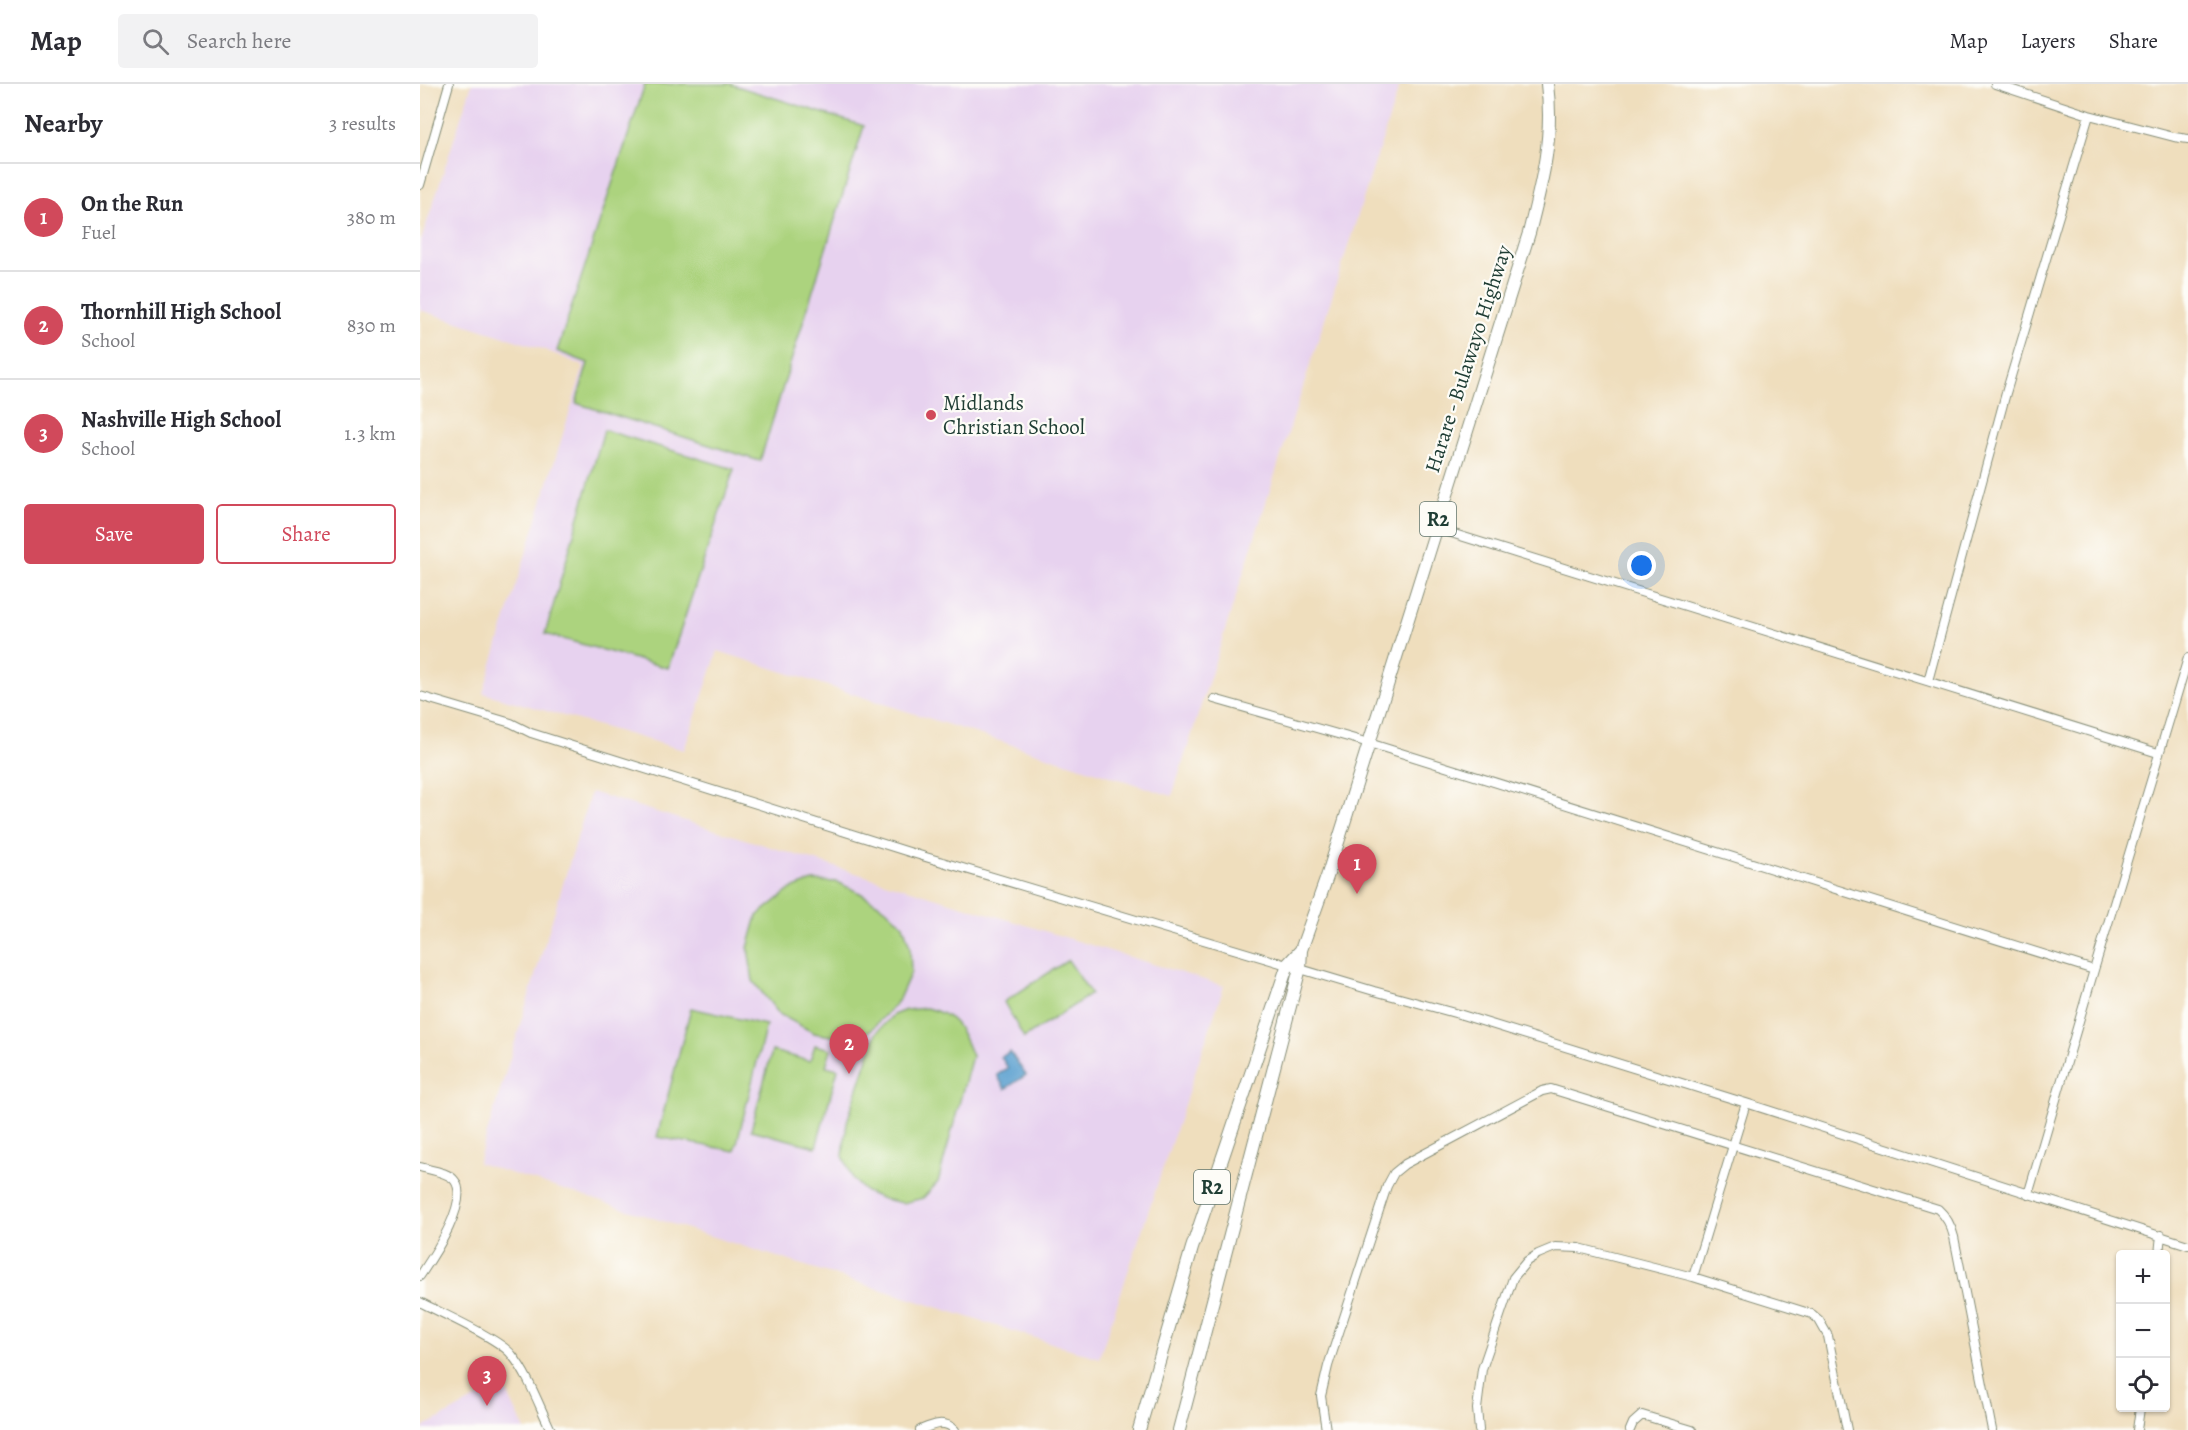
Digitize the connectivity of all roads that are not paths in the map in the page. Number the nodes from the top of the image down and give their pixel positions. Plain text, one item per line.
1 (449, 84) edge
2 (1547, 84) edge
3 (1995, 84) edge
4 (2089, 115) junction
5 (2188, 139) edge
6 (420, 185) edge
7 (1435, 528) junction
8 (2188, 658) edge
9 (1928, 681) junction
10 (420, 696) edge
11 (1214, 699) dead end
12 (1369, 743) junction
13 (2158, 753) junction
14 (1294, 966) junction
15 (2094, 970) junction
16 (1746, 1103) junction
17 (1734, 1146) junction
18 (420, 1167) edge
19 (2028, 1195) junction
20 (2161, 1235) junction
21 (2188, 1245) edge
22 (2159, 1250) edge
23 (420, 1276) edge
24 (1694, 1277) junction
25 (420, 1302) edge
26 (2139, 1412) edge
27 (550, 1430) edge
28 (920, 1430) edge
29 (955, 1430) edge
30 (1139, 1430) edge
31 (1179, 1430) edge
32 (1326, 1430) edge
33 (1479, 1430) edge
34 (1630, 1430) edge
35 (1692, 1430) edge
36 (1847, 1430) edge
37 (1992, 1430) edge
38 (2137, 1430) edge

1 - 6 street
2 - 7 highway, Harare - Bulawayo Highway / R2
3 - 4 street
4 - 5 street
4 - 9 street
7 - 9 street
7 - 12 highway, Harare - Bulawayo Highway / R2
8 - 13 street
9 - 13 street
10 - 14 street
11 - 12 street
12 - 14 highway, Harare - Bulawayo Highway / R2
12 - 15 street
13 - 15 street
14 - 16 street
14 - 30 highway, Harare - Bulawayo Highway / R2
14 - 31 highway, Harare - Bulawayo Highway / R2
15 - 19 street
16 - 17 street
16 - 19 street
17 - 24 street
17 - 32 street
17 - 37 street
18 - 23 street
19 - 20 street
20 - 21 street
20 - 22 street
24 - 33 street
24 - 36 street
25 - 27 street
26 - 38 street
28 - 29 street
34 - 35 street

